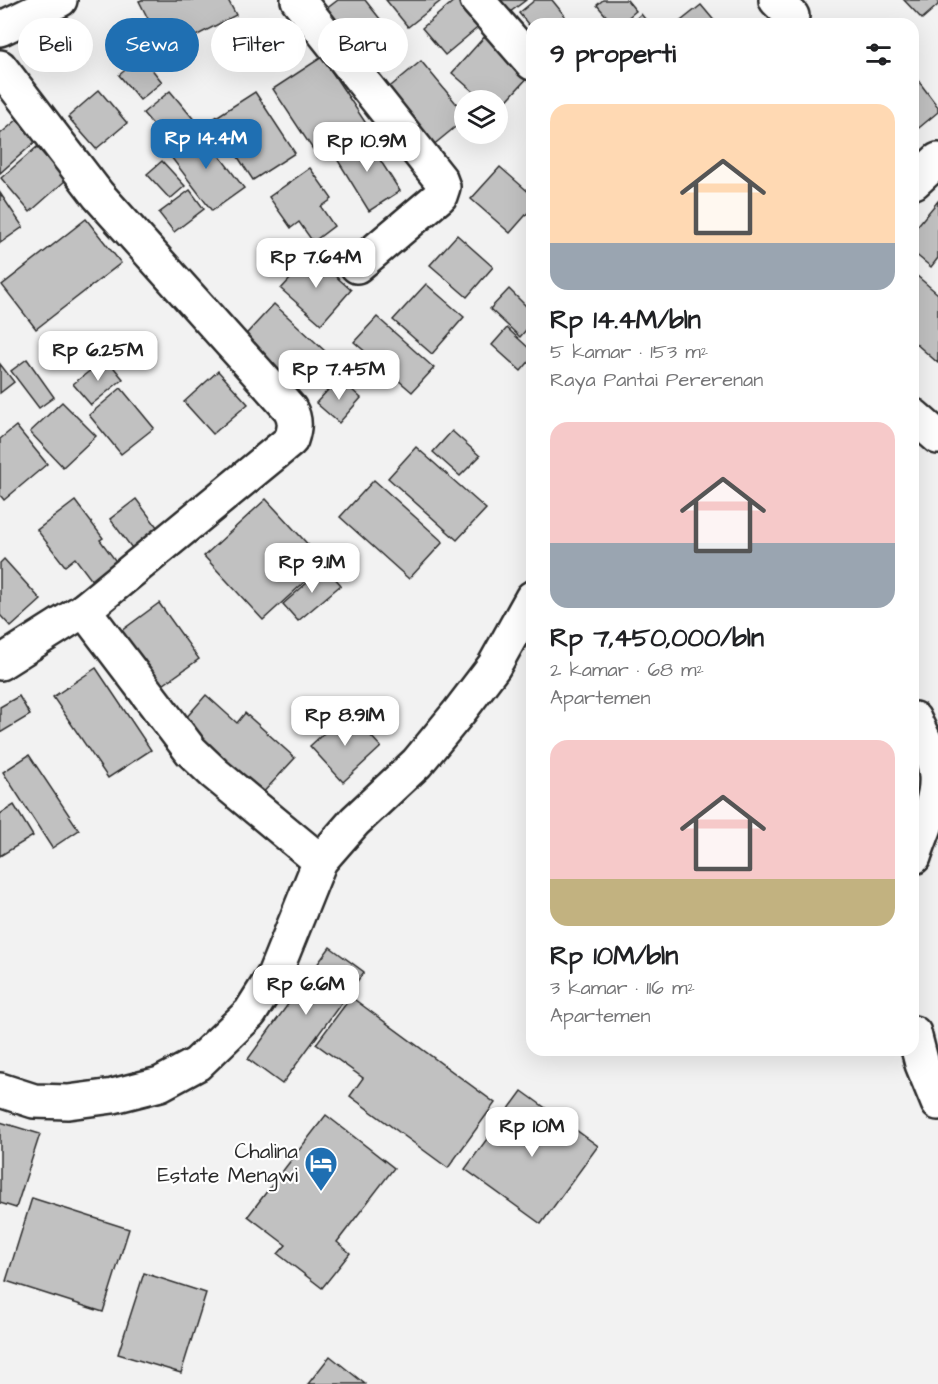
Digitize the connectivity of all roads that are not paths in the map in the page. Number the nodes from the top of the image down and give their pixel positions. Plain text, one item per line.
1 (60, 0) edge
2 (298, 0) edge
3 (477, 0) edge
4 (0, 28) edge
5 (526, 56) edge
6 (0, 67) edge
7 (938, 160) edge
8 (919, 177) edge
9 (357, 266) dead end
10 (919, 420) edge
11 (938, 437) edge
12 (526, 609) edge
13 (84, 610) junction
14 (0, 663) edge
15 (919, 730) edge
16 (919, 842) edge
17 (320, 861) junction
18 (919, 1052) edge
19 (0, 1090) edge
20 (938, 1103) edge

1 - 4 street
2 - 9 street
3 - 5 street
6 - 13 street
7 - 8 street
10 - 11 street
12 - 17 street
13 - 14 street
13 - 17 street
15 - 16 street
17 - 19 street
18 - 20 street

